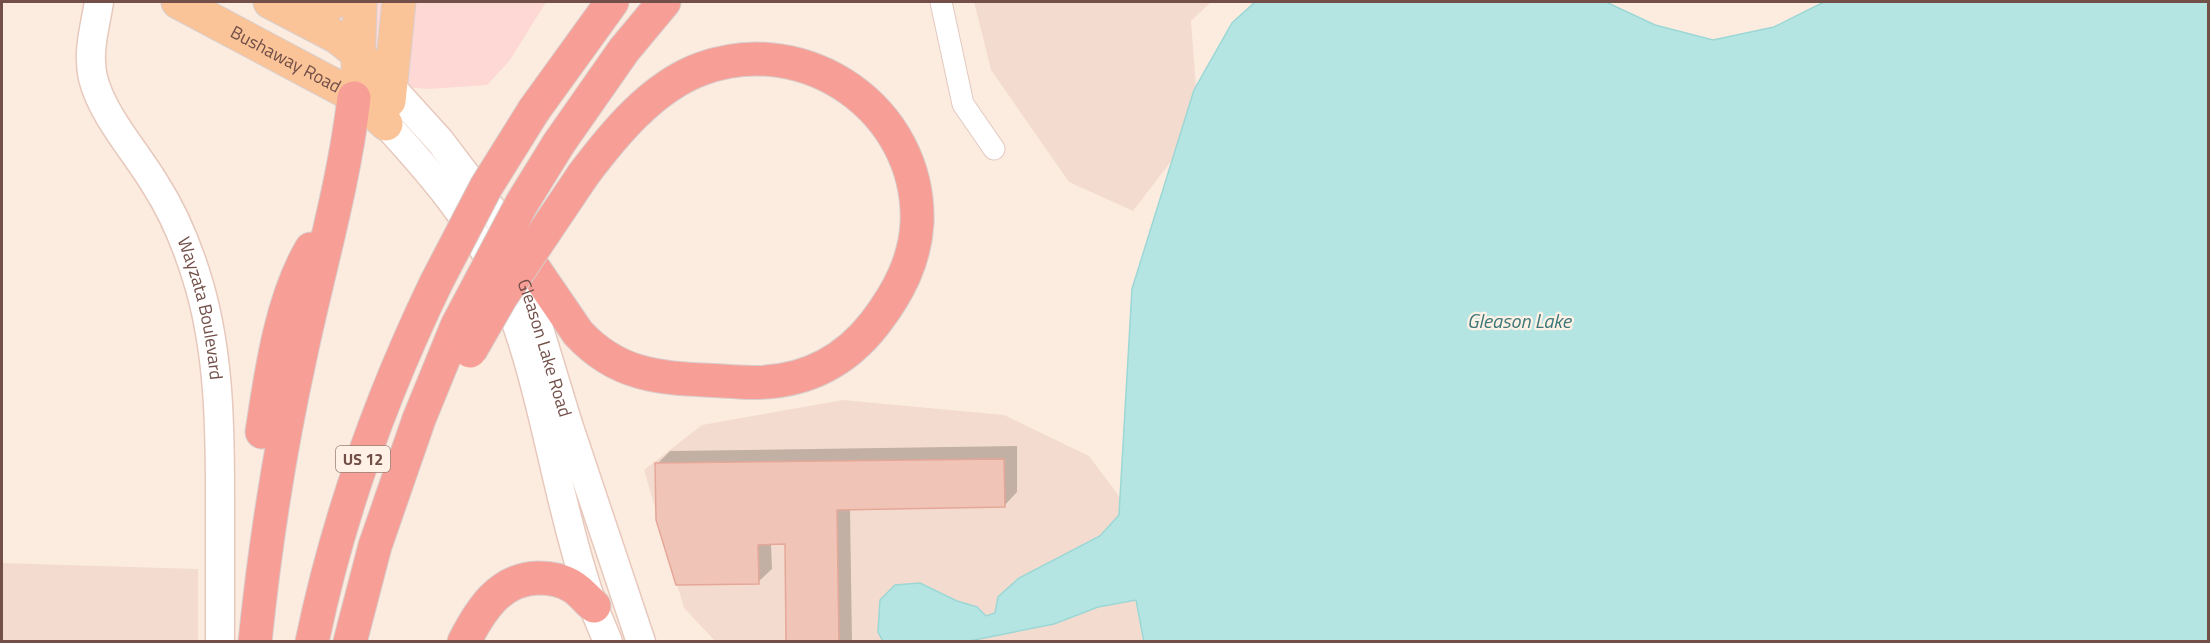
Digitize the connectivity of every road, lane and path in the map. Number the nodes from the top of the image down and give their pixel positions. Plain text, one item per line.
1 (99, 2) edge
2 (178, 2) edge
3 (333, 2) edge
4 (360, 2) edge
5 (612, 2) edge
6 (663, 2) edge
7 (941, 2) edge
8 (278, 6) edge
9 (397, 16) edge
10 (359, 56) junction
11 (390, 86) junction
12 (354, 98) junction
13 (386, 124) junction
14 (994, 149) dead end
15 (332, 217) junction
16 (499, 219) junction
17 (463, 338) junction
18 (594, 606) junction
19 (219, 642) edge
20 (246, 642) edge
21 (255, 642) edge
22 (312, 642) edge
23 (350, 642) edge
24 (464, 642) edge
25 (608, 642) edge
26 (641, 642) edge

1 - 19 main road, Wayzata Boulevard
2 - 12 main road, Bushaway Road
3 - 8 main road
4 - 10 main road
5 - 22 highway, US 12, bridge
6 - 17 highway, bridge
7 - 14 street
8 - 10 main road, Bushaway Road
9 - 11 main road
10 - 11 main road, Bushaway Road
10 - 12 main road
11 - 13 main road
11 - 16 main road, Gleason Lake Road
12 - 13 main road, Bushaway Road
12 - 15 highway
13 - 18 main road, Gleason Lake Road
15 - 20 highway
15 - 21 highway
16 - 17 highway, bridge
16 - 26 main road, Gleason Lake Road
17 - 23 highway, US 12
18 - 24 highway
18 - 25 main road, Gleason Lake Road

